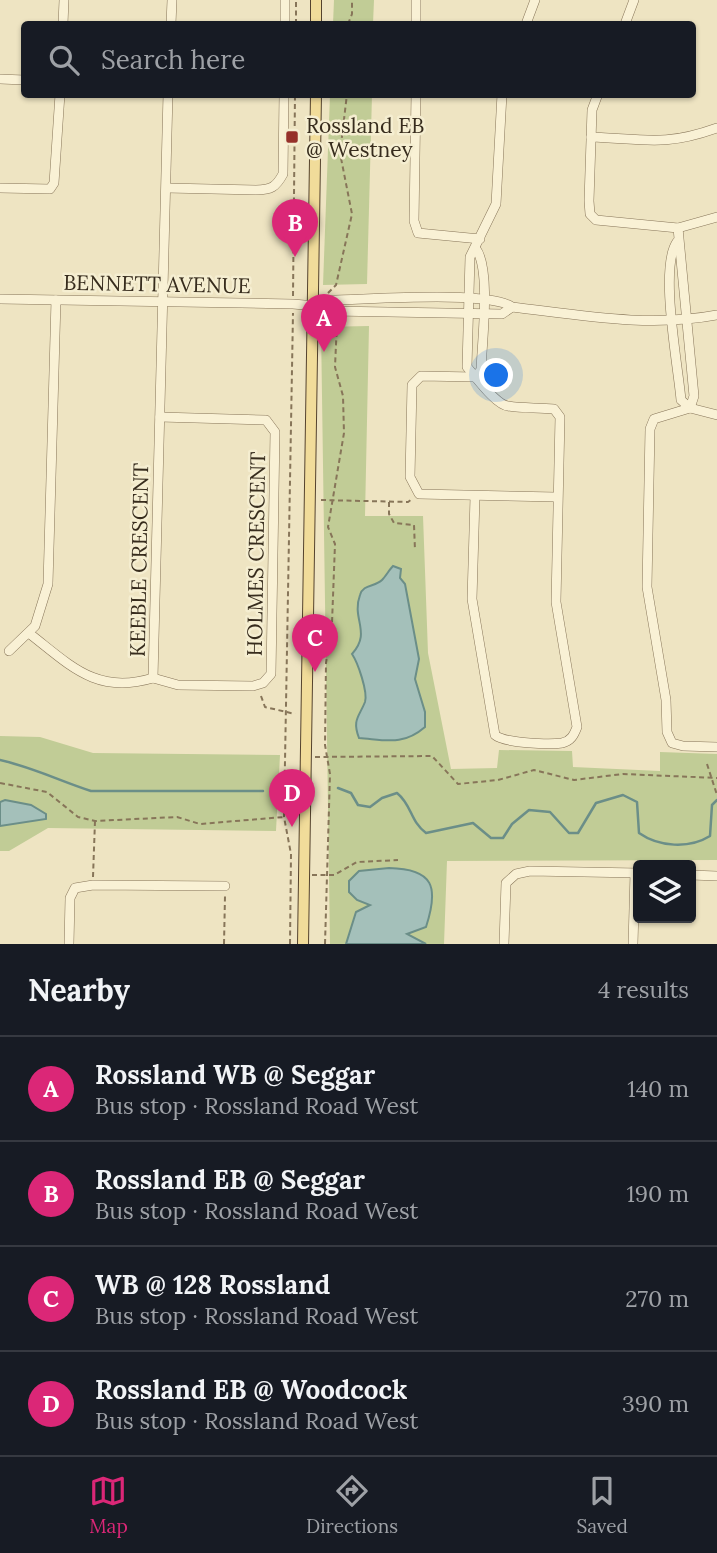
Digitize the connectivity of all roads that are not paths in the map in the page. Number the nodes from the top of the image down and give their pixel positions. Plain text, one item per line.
1 (64, 0) edge
2 (172, 0) edge
3 (285, 0) edge
4 (316, 0) edge
5 (416, 0) edge
6 (535, 0) edge
7 (634, 0) edge
8 (63, 21) edge
9 (171, 21) edge
10 (285, 21) edge
11 (316, 21) edge
12 (416, 21) edge
13 (527, 21) edge
14 (626, 21) edge
15 (0, 79) edge
16 (21, 80) edge
17 (60, 98) edge
18 (168, 98) edge
19 (284, 98) edge
20 (316, 98) edge
21 (416, 98) edge
22 (502, 98) edge
23 (596, 98) edge
24 (717, 128) edge
25 (591, 136) junction
26 (0, 188) edge
27 (167, 188) junction
28 (717, 217) edge
29 (678, 228) junction
30 (677, 242) junction
31 (478, 244) junction
32 (0, 299) edge
33 (468, 299) junction
34 (56, 300) junction
35 (483, 300) junction
36 (163, 302) junction
37 (313, 306) junction
38 (327, 307) junction
39 (512, 307) junction
40 (470, 314) junction
41 (483, 314) junction
42 (717, 315) edge
43 (687, 318) junction
44 (671, 321) junction
45 (475, 377) junction
46 (690, 408) junction
47 (717, 415) edge
48 (160, 417) junction
49 (475, 497) junction
50 (556, 497) junction
51 (30, 634) junction
52 (9, 651) dead end
53 (153, 678) junction
54 (717, 747) edge
55 (633, 873) edge
56 (696, 875) edge
57 (717, 876) edge
58 (225, 886) road end
59 (634, 923) edge
60 (69, 944) edge
61 (303, 944) edge
62 (504, 944) edge
63 (633, 944) edge

1 - 8 street
2 - 9 street
3 - 10 street
4 - 11 main road
5 - 12 street
6 - 13 street
7 - 14 street
15 - 16 street
17 - 26 street
18 - 27 street, KEEBLE CRESCENT
19 - 27 street
20 - 37 main road
21 - 31 street
22 - 31 street
23 - 25 street
24 - 25 street
25 - 29 street
27 - 36 street, KEEBLE CRESCENT
28 - 29 street
29 - 30 street
30 - 43 street
30 - 44 street
31 - 33 street
31 - 35 street
32 - 34 street, BENNETT AVENUE
33 - 35 street
33 - 38 street
33 - 40 street
34 - 36 street, BENNETT AVENUE
34 - 51 street
35 - 39 street
35 - 41 street
36 - 37 street, BENNETT AVENUE
36 - 48 street, KEEBLE CRESCENT
37 - 38 street, BENNETT AVENUE
37 - 61 main road
38 - 40 street
39 - 41 street
39 - 44 street
40 - 41 street
40 - 45 street
41 - 45 street
42 - 43 street
43 - 44 street
43 - 46 street
44 - 46 street
45 - 49 street
45 - 50 street
46 - 47 street
46 - 54 street
48 - 53 street, KEEBLE CRESCENT
48 - 53 street, HOLMES CRESCENT
49 - 50 street
49 - 50 street
51 - 52 street
51 - 53 street, KEEBLE CRESCENT
55 - 62 street
56 - 57 street
58 - 60 street
59 - 63 street

